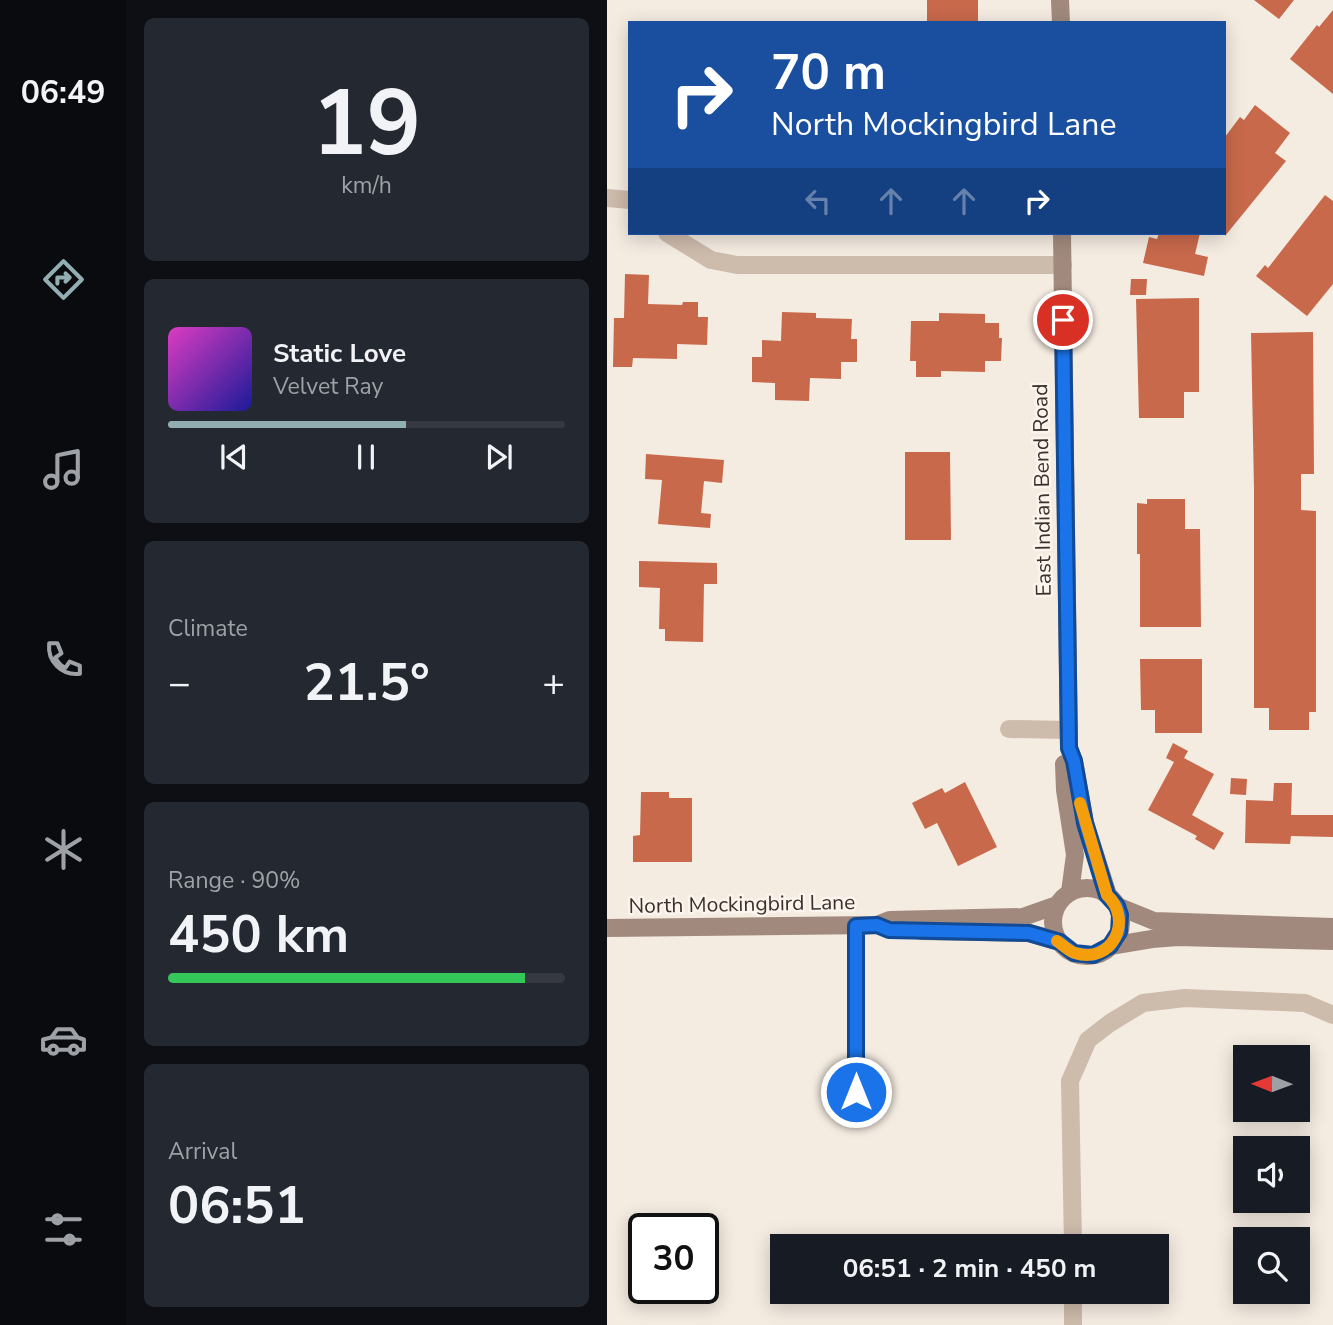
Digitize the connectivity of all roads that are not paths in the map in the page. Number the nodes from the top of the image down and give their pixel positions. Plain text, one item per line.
1 (1060, 0) edge
2 (1061, 21) edge
3 (607, 198) edge
4 (628, 200) edge
5 (670, 235) edge
6 (1062, 235) edge
7 (1063, 265) junction
8 (1009, 729) dead end
9 (1068, 739) junction
10 (1070, 892) junction
11 (1112, 901) junction
12 (1057, 905) junction
13 (877, 925) junction
14 (856, 926) junction
15 (1333, 927) edge
16 (607, 928) edge
17 (1333, 941) edge
18 (1060, 942) junction
19 (1110, 946) junction
20 (1333, 1015) edge
21 (856, 1092) dead end
22 (1073, 1234) edge
23 (1073, 1304) edge
24 (1073, 1325) edge

1 - 2 street
3 - 4 street
5 - 7 street
6 - 7 street, East Indian Bend Road
7 - 9 street, East Indian Bend Road
8 - 9 street
9 - 10 street, East Indian Bend Road
9 - 11 street, East Indian Bend Road
10 - 11 street
10 - 12 street, North Mockingbird Lane
11 - 15 street
11 - 19 street
12 - 13 street, North Mockingbird Lane
12 - 18 street
13 - 14 street, North Mockingbird Lane
13 - 18 street, North Mockingbird Lane
14 - 16 street, North Mockingbird Lane
14 - 21 street
17 - 19 street, North Mockingbird Lane
18 - 19 street, North Mockingbird Lane
20 - 22 street
23 - 24 street

